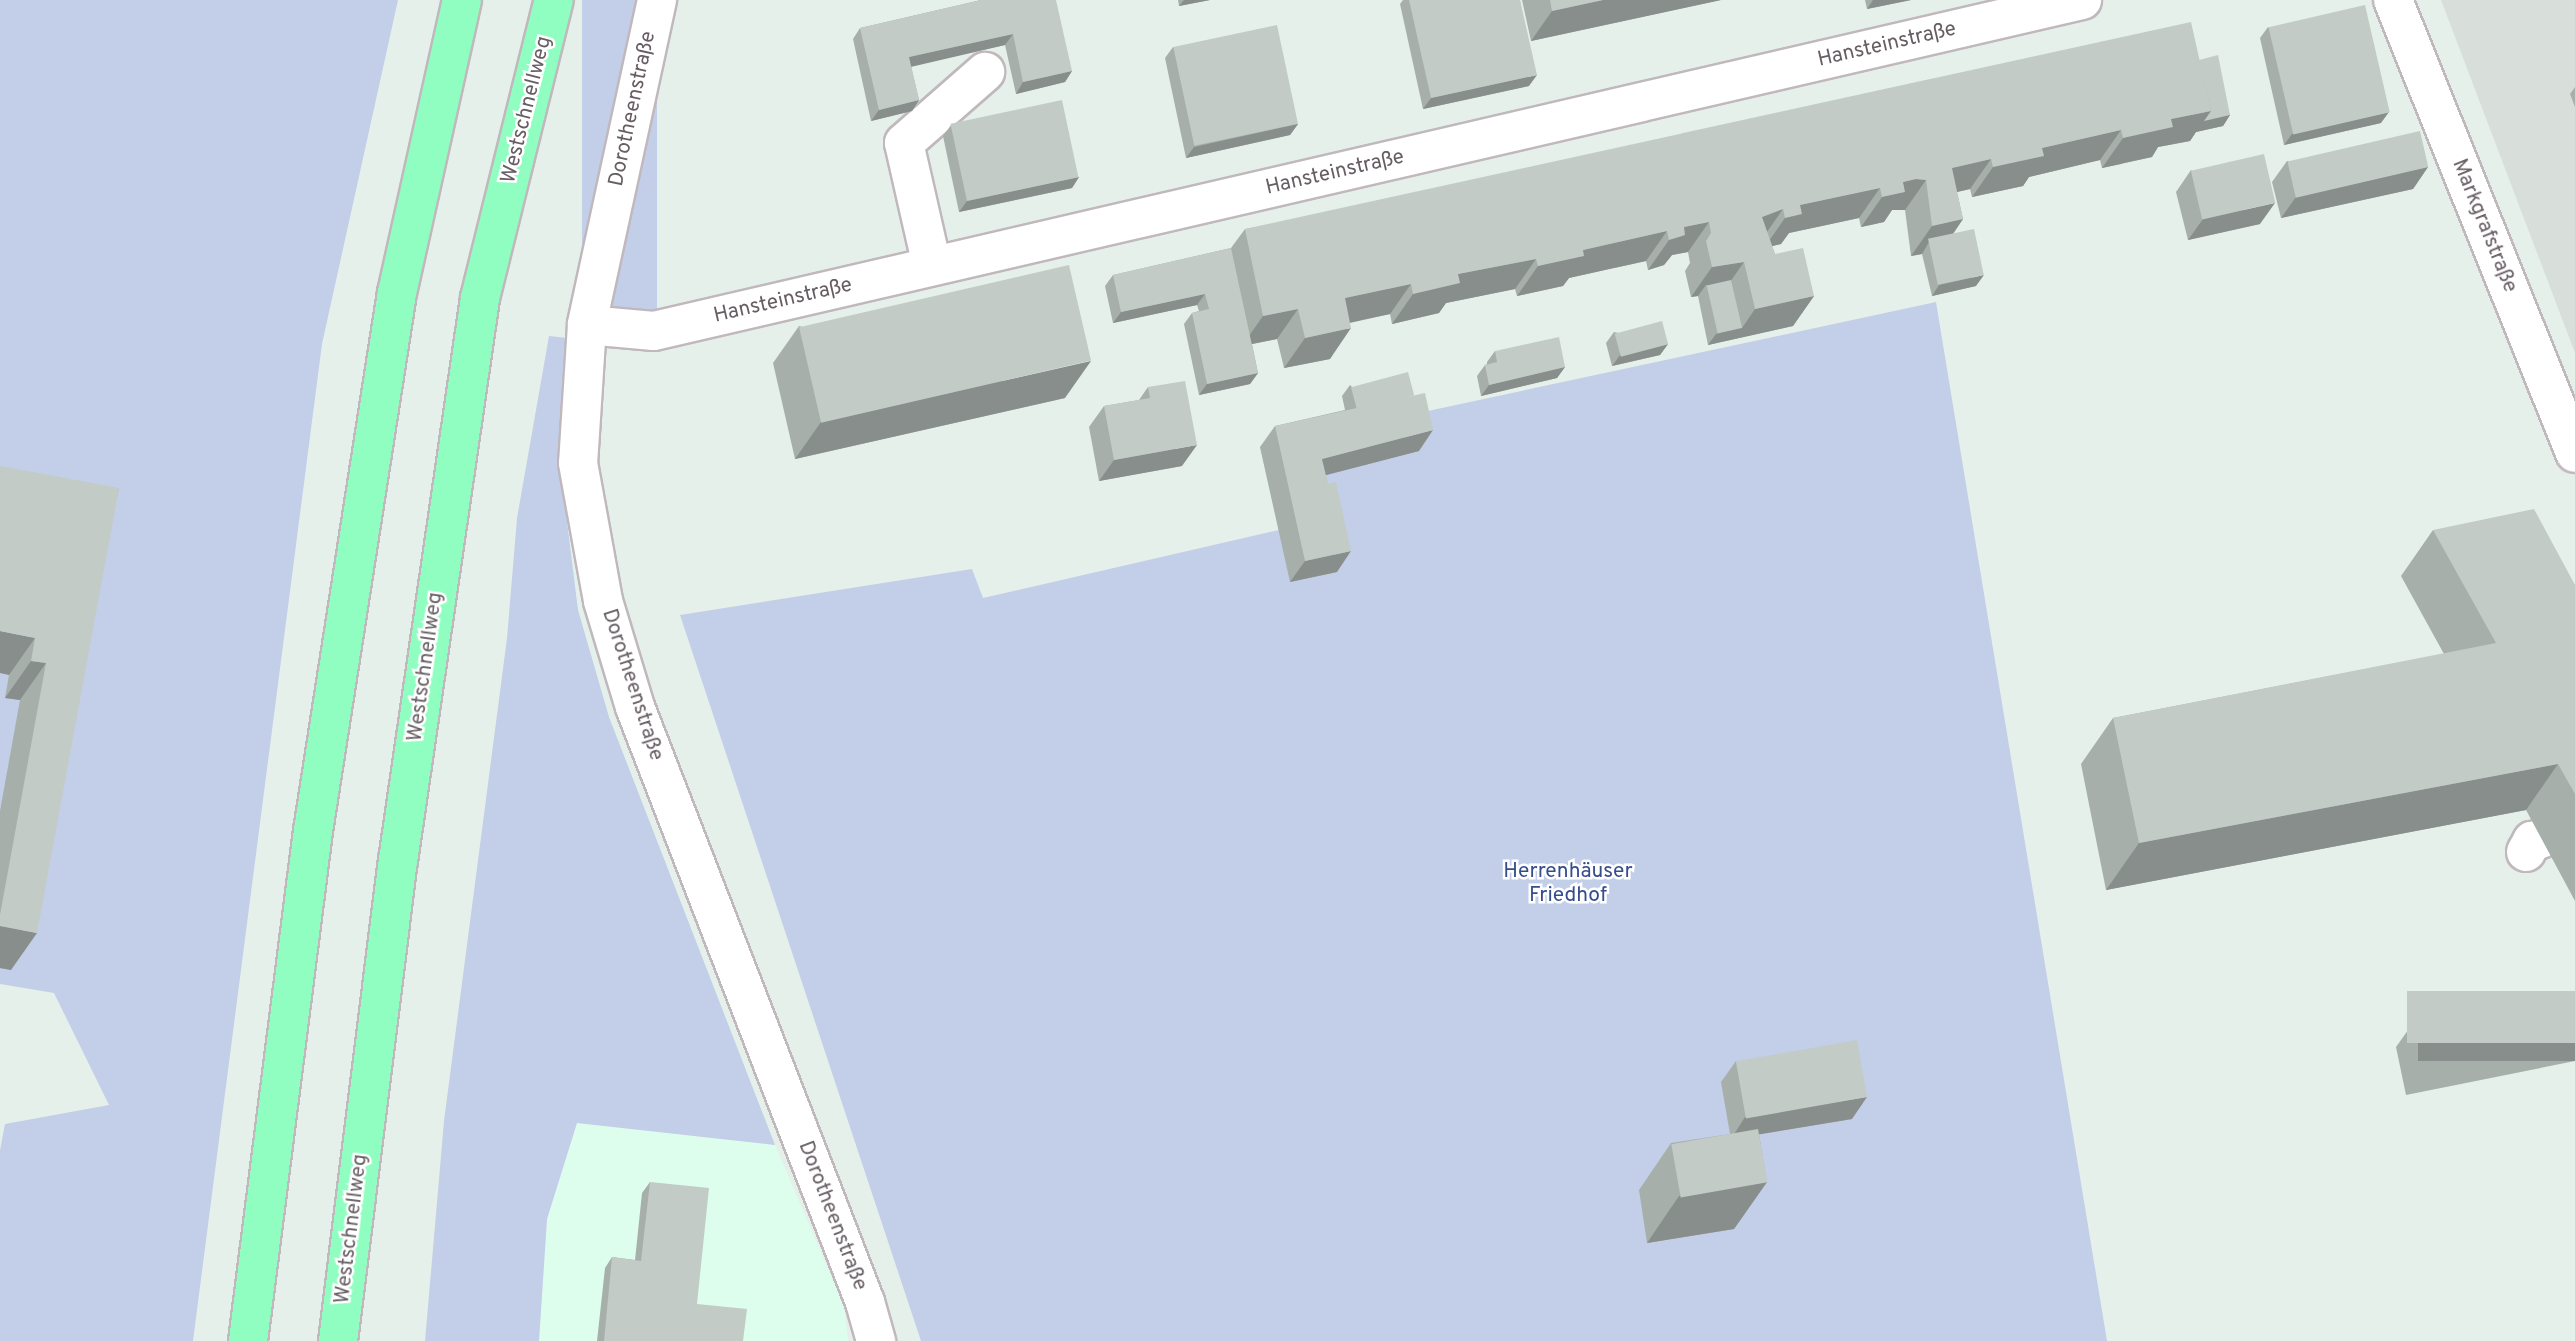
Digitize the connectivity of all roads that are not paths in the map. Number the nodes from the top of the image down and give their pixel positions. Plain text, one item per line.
1 (462, 0) edge
2 (554, 0) edge
3 (657, 0) edge
4 (2081, 0) edge
5 (2393, 0) edge
6 (985, 72) dead end
7 (932, 266) junction
8 (587, 325) junction
9 (2575, 453) edge
10 (248, 1341) edge
11 (338, 1341) edge
12 (876, 1341) edge

1 - 10 highway
2 - 11 highway, Westschnellweg
3 - 8 street, Dorotheenstraße
4 - 7 street, Hansteinstraße
5 - 9 street, Markgrafstraße
6 - 7 street
7 - 8 street, Hansteinstraße
8 - 12 street, Dorotheenstraße

